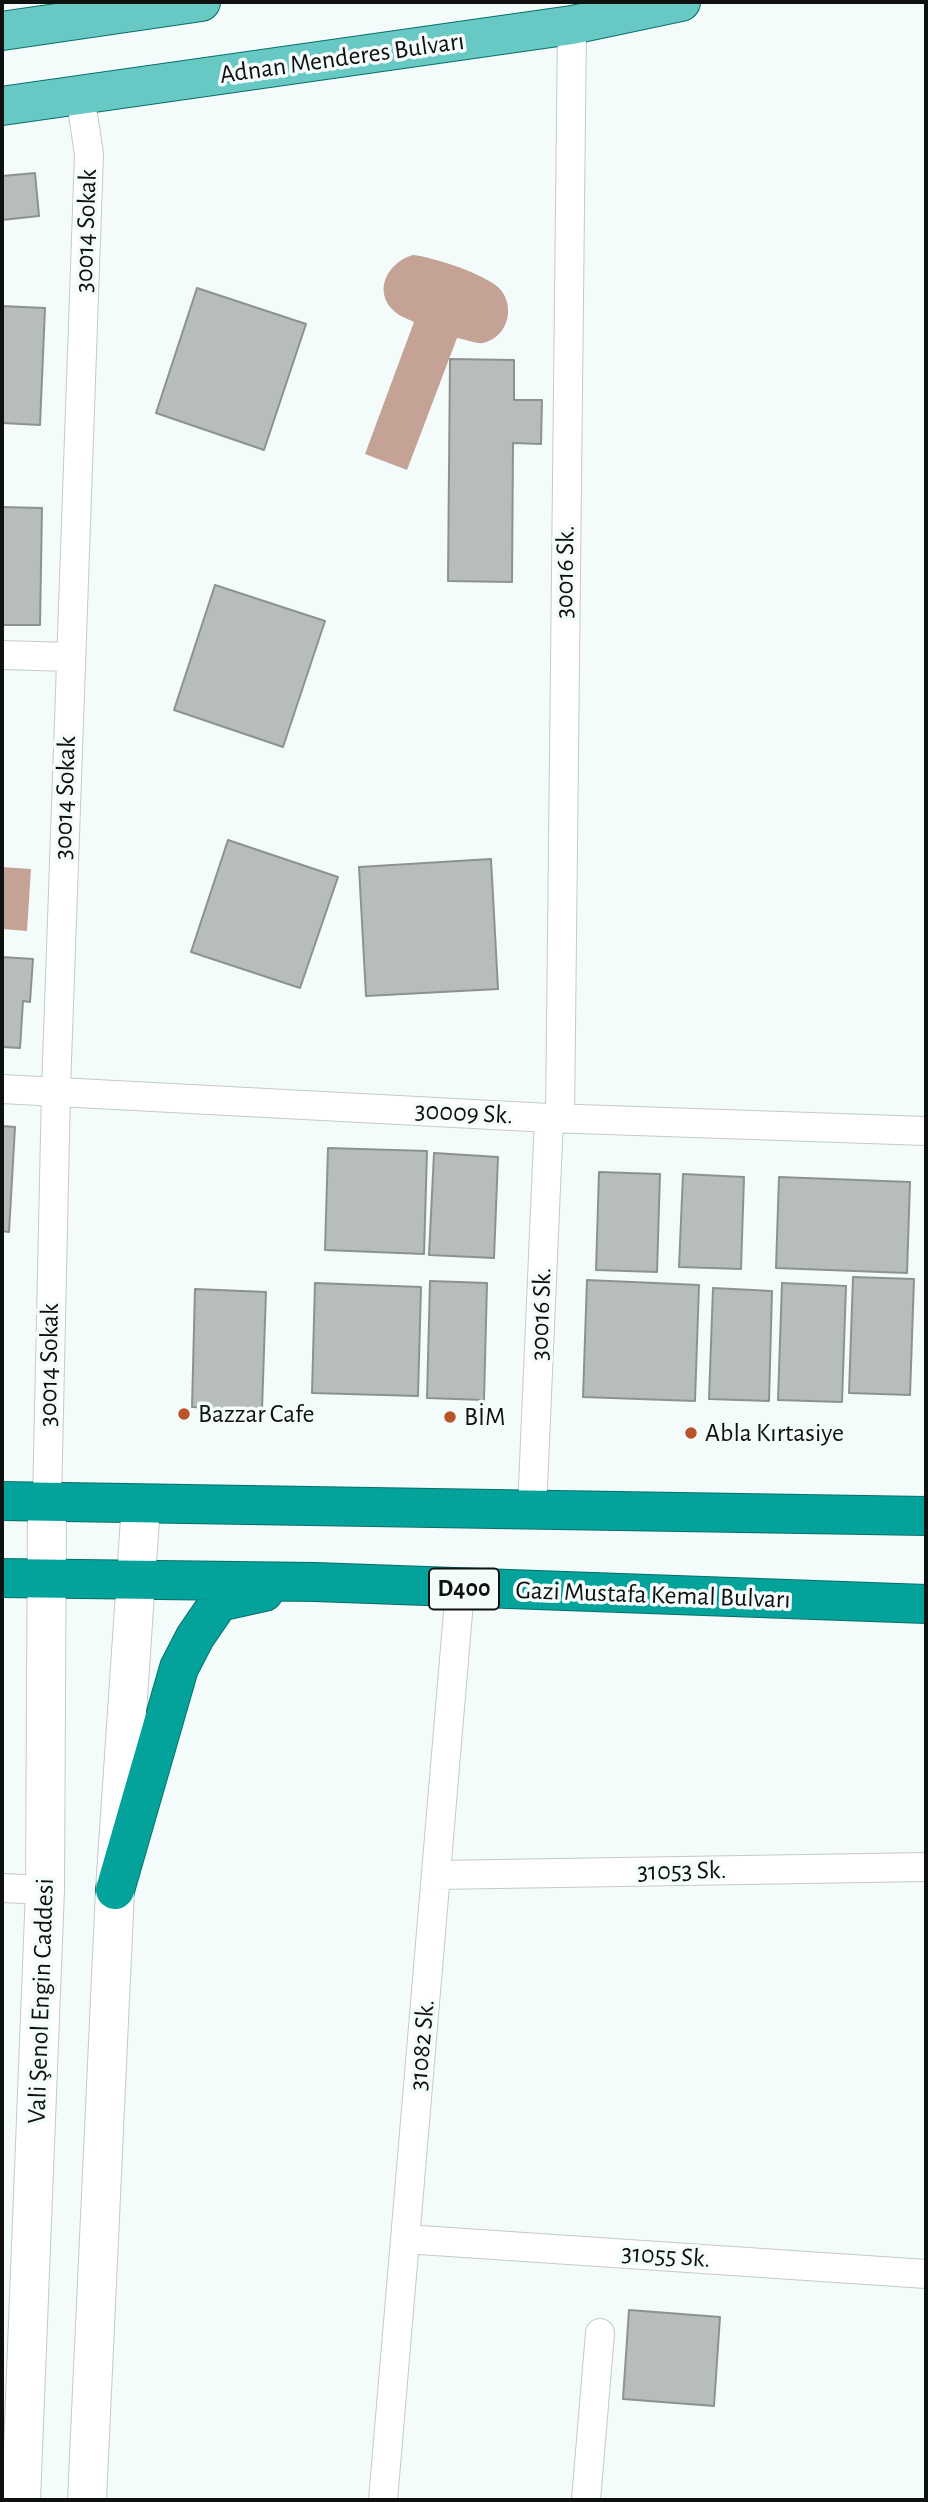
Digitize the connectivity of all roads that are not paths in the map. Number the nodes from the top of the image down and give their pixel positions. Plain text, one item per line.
1 (201, 2) edge
2 (681, 2) edge
3 (572, 25) junction
4 (2, 31) edge
5 (80, 95) junction
6 (2, 106) edge
7 (2, 655) edge
8 (70, 657) junction
9 (2, 1088) edge
10 (56, 1090) junction
11 (554, 1118) junction
12 (926, 1130) edge
13 (2, 1501) edge
14 (47, 1502) junction
15 (141, 1504) junction
16 (532, 1510) junction
17 (926, 1516) edge
18 (2, 1577) edge
19 (47, 1578) junction
20 (137, 1581) junction
21 (315, 1582) junction
22 (460, 1589) junction
23 (926, 1604) edge
24 (926, 1867) edge
25 (437, 1875) junction
26 (2, 1888) edge
27 (45, 1890) junction
28 (115, 1890) junction
29 (405, 2239) junction
30 (926, 2274) edge
31 (600, 2333) dead end
32 (21, 2500) edge
33 (86, 2500) edge
34 (383, 2500) edge
35 (586, 2500) edge

1 - 4 main road
2 - 3 main road, Adnan Menderes Bulvarı
3 - 5 main road, Adnan Menderes Bulvarı
3 - 11 street, 30016 Sk.
5 - 6 main road, Adnan Menderes Bulvarı
5 - 8 street, 30014 Sokak
7 - 8 street
8 - 10 street, 30014 Sokak
9 - 10 street, 30009 Sk.
10 - 11 street, 30009 Sk.
10 - 14 street, 30014 Sokak
11 - 12 street, 30009 Sk.
11 - 16 street, 30016 Sk.
13 - 14 highway
14 - 15 highway
14 - 19 main road, Vali Şenol Engin Caddesi
15 - 16 highway
15 - 20 main road
16 - 17 highway
18 - 19 highway, Gazi Mustafa Kemal Bulvarı / D400
19 - 20 highway, Gazi Mustafa Kemal Bulvarı / D400
19 - 27 main road, Vali Şenol Engin Caddesi
20 - 21 highway, Gazi Mustafa Kemal Bulvarı / D400
20 - 28 main road
21 - 22 highway, Gazi Mustafa Kemal Bulvarı / D400
21 - 28 highway
22 - 23 highway, Gazi Mustafa Kemal Bulvarı / D400
22 - 25 street, 31082 Sk.
24 - 25 street, 31053 Sk.
25 - 29 street, 31082 Sk.
26 - 27 street
27 - 32 main road, Vali Şenol Engin Caddesi
28 - 33 main road
29 - 30 street, 31055 Sk.
29 - 34 street, 31082 Sk.
31 - 35 street

